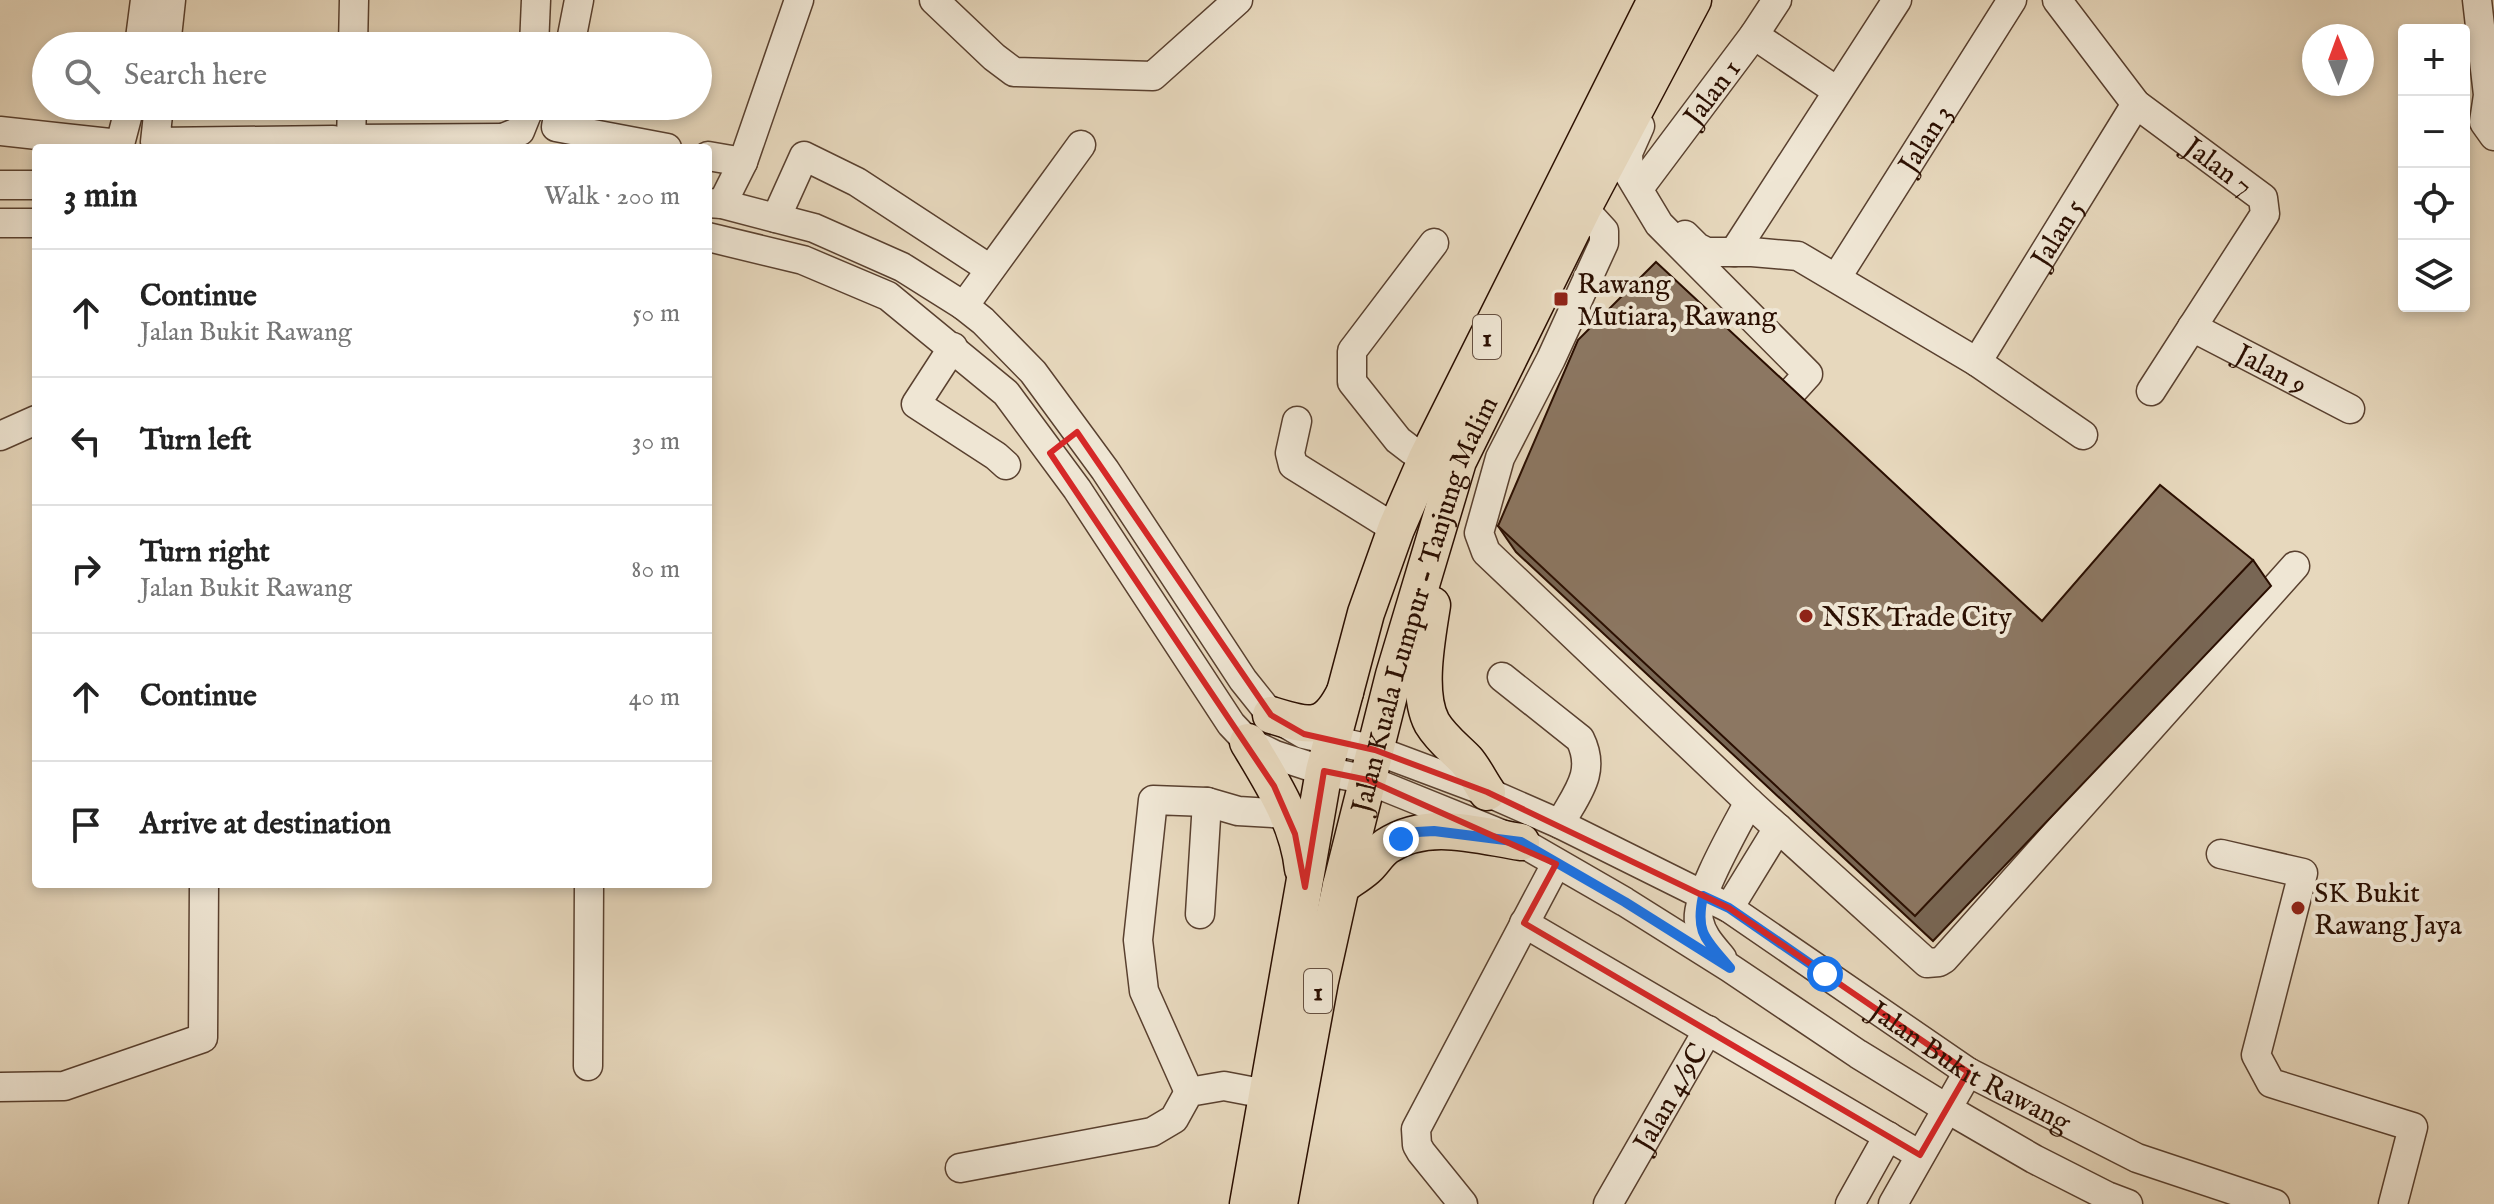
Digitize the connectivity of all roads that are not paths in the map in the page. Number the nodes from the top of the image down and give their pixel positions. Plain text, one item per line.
1 (145, 0) edge
2 (171, 0) edge
3 (337, 0) edge
4 (354, 0) edge
5 (536, 0) edge
6 (579, 0) edge
7 (799, 0) edge
8 (934, 0) edge
9 (1238, 0) edge
10 (1777, 0) edge
11 (1897, 0) edge
12 (2012, 0) edge
13 (2057, 0) edge
14 (2477, 0) edge
15 (1676, 9) edge
16 (141, 32) edge
17 (168, 32) edge
18 (336, 32) edge
19 (353, 32) edge
20 (535, 32) edge
21 (573, 32) edge
22 (1754, 35) junction
23 (1837, 91) junction
24 (2136, 104) junction
25 (126, 120) edge
26 (157, 120) edge
27 (337, 120) edge
28 (348, 120) edge
29 (524, 120) edge
30 (557, 120) edge
31 (2489, 129) edge
32 (0, 131) edge
33 (342, 140) junction
34 (503, 143) edge
35 (103, 144) edge
36 (120, 144) edge
37 (646, 144) edge
38 (1081, 145) dead end
39 (1628, 153) junction
40 (712, 157) edge
41 (743, 162) junction
42 (1643, 183) junction
43 (0, 185) edge
44 (32, 185) edge
45 (715, 203) edge
46 (1583, 208) junction
47 (776, 218) junction
48 (0, 223) edge
49 (32, 223) edge
50 (712, 238) edge
51 (1434, 243) dead end
52 (1734, 252) junction
53 (1690, 256) junction
54 (990, 269) junction
55 (1837, 277) junction
56 (1670, 278) edge
57 (964, 306) junction
58 (2192, 327) junction
59 (953, 347) junction
60 (1977, 362) junction
61 (2151, 391) dead end
62 (2350, 409) dead end
63 (1297, 421) dead end
64 (32, 422) edge
65 (1077, 432) junction
66 (1755, 433) edge
67 (2083, 435) dead end
68 (0, 436) edge
69 (1050, 453) junction
70 (1442, 460) junction
71 (1006, 465) dead end
72 (1396, 529) junction
73 (2295, 566) dead end
74 (1584, 619) edge
75 (1502, 677) dead end
76 (1348, 686) junction
77 (1271, 715) junction
78 (1248, 742) junction
79 (1329, 755) junction
80 (1371, 765) junction
81 (1487, 792) junction
82 (1207, 802) junction
83 (1287, 814) junction
84 (1762, 814) junction
85 (1560, 824) junction
86 (1521, 842) junction
87 (2221, 854) dead end
88 (1556, 864) junction
89 (1341, 886) junction
90 (1305, 887) junction
91 (204, 888) edge
92 (589, 888) edge
93 (1703, 896) junction
94 (1729, 908) junction
95 (1200, 914) dead end
96 (1524, 923) junction
97 (1730, 968) junction
98 (1708, 1030) junction
99 (588, 1066) dead end
100 (1968, 1072) junction
101 (0, 1087) edge
102 (1189, 1092) junction
103 (1266, 1094) junction
104 (1946, 1108) junction
105 (1888, 1136) junction
106 (1920, 1155) junction
107 (960, 1168) dead end
108 (1248, 1204) edge
109 (1279, 1204) edge
110 (1463, 1204) edge
111 (1608, 1204) edge
112 (1850, 1204) edge
113 (1893, 1204) edge
114 (2128, 1204) edge
115 (2275, 1204) edge
116 (2393, 1204) edge

1 - 16 street
2 - 17 street
3 - 18 street
4 - 19 street
5 - 20 street
6 - 21 street
7 - 41 street
8 - 9 street
10 - 22 street, Jalan 1
11 - 23 street
12 - 55 street, Jalan 3
13 - 24 street, Jalan 7
14 - 31 street
15 - 39 street
15 - 46 main road, Jalan Kuala Lumpur - Tanjung Malim / 1
15 - 70 main road, Jalan Kuala Lumpur - Tanjung Malim / 1
22 - 23 street
22 - 42 street, Jalan 1
23 - 52 street
24 - 58 street, Jalan 7
24 - 60 street, Jalan 5
25 - 36 street
26 - 33 street
27 - 33 street
28 - 33 street
29 - 34 street
30 - 37 street
32 - 35 street
33 - 34 street
38 - 54 street
39 - 42 street
39 - 53 street
40 - 41 street
41 - 45 street
42 - 52 street
43 - 44 street
45 - 47 street
46 - 70 main road, Jalan Kuala Lumpur - Tanjung Malim / 1
46 - 84 street
47 - 54 street
47 - 57 street
48 - 49 street
50 - 59 street
51 - 70 street
52 - 55 street
53 - 56 street
53 - 66 street
54 - 57 street
55 - 60 street
57 - 65 street
58 - 61 street, Jalan 7
58 - 62 street, Jalan 9
59 - 69 street
59 - 71 street
60 - 67 street
63 - 72 street
64 - 68 street
65 - 69 street
65 - 77 street
69 - 78 street
70 - 72 main road, Jalan Kuala Lumpur - Tanjung Malim / 1
70 - 80 main road, Jalan Kuala Lumpur - Tanjung Malim / 1
70 - 81 main road
72 - 76 main road, Jalan Kuala Lumpur - Tanjung Malim / 1
73 - 84 street
74 - 84 street
75 - 85 street
76 - 77 main road
76 - 79 main road, Jalan Kuala Lumpur - Tanjung Malim / 1
77 - 79 street
78 - 79 street
78 - 83 main road
79 - 80 street, Jalan Bukit Rawang
79 - 90 main road, Jalan Kuala Lumpur - Tanjung Malim / 1
80 - 81 street, Jalan Bukit Rawang
80 - 86 street, Jalan Bukit Rawang
80 - 89 main road, Jalan Kuala Lumpur - Tanjung Malim / 1
81 - 85 street, Jalan Bukit Rawang
82 - 83 street
82 - 95 street
82 - 102 street
83 - 90 main road
84 - 93 street
84 - 94 street
85 - 93 street, Jalan Bukit Rawang
86 - 88 street, Jalan Bukit Rawang
86 - 89 main road
87 - 116 street
88 - 96 street
88 - 97 street, Jalan Bukit Rawang
89 - 109 main road, Jalan Kuala Lumpur - Tanjung Malim / 1
90 - 103 main road, Jalan Kuala Lumpur - Tanjung Malim / 1
91 - 101 street
92 - 99 street
93 - 94 street, Jalan Bukit Rawang
93 - 97 street
94 - 100 street, Jalan Bukit Rawang
96 - 98 street
96 - 110 street
97 - 104 street, Jalan Bukit Rawang
98 - 105 street
98 - 111 street, Jalan 4/9C
100 - 104 street
100 - 115 street, Jalan Bukit Rawang
102 - 103 street
102 - 107 street
103 - 108 main road, Jalan Kuala Lumpur - Tanjung Malim / 1
104 - 106 street
104 - 114 street, Jalan Bukit Rawang
105 - 106 street
105 - 112 street
106 - 113 street

